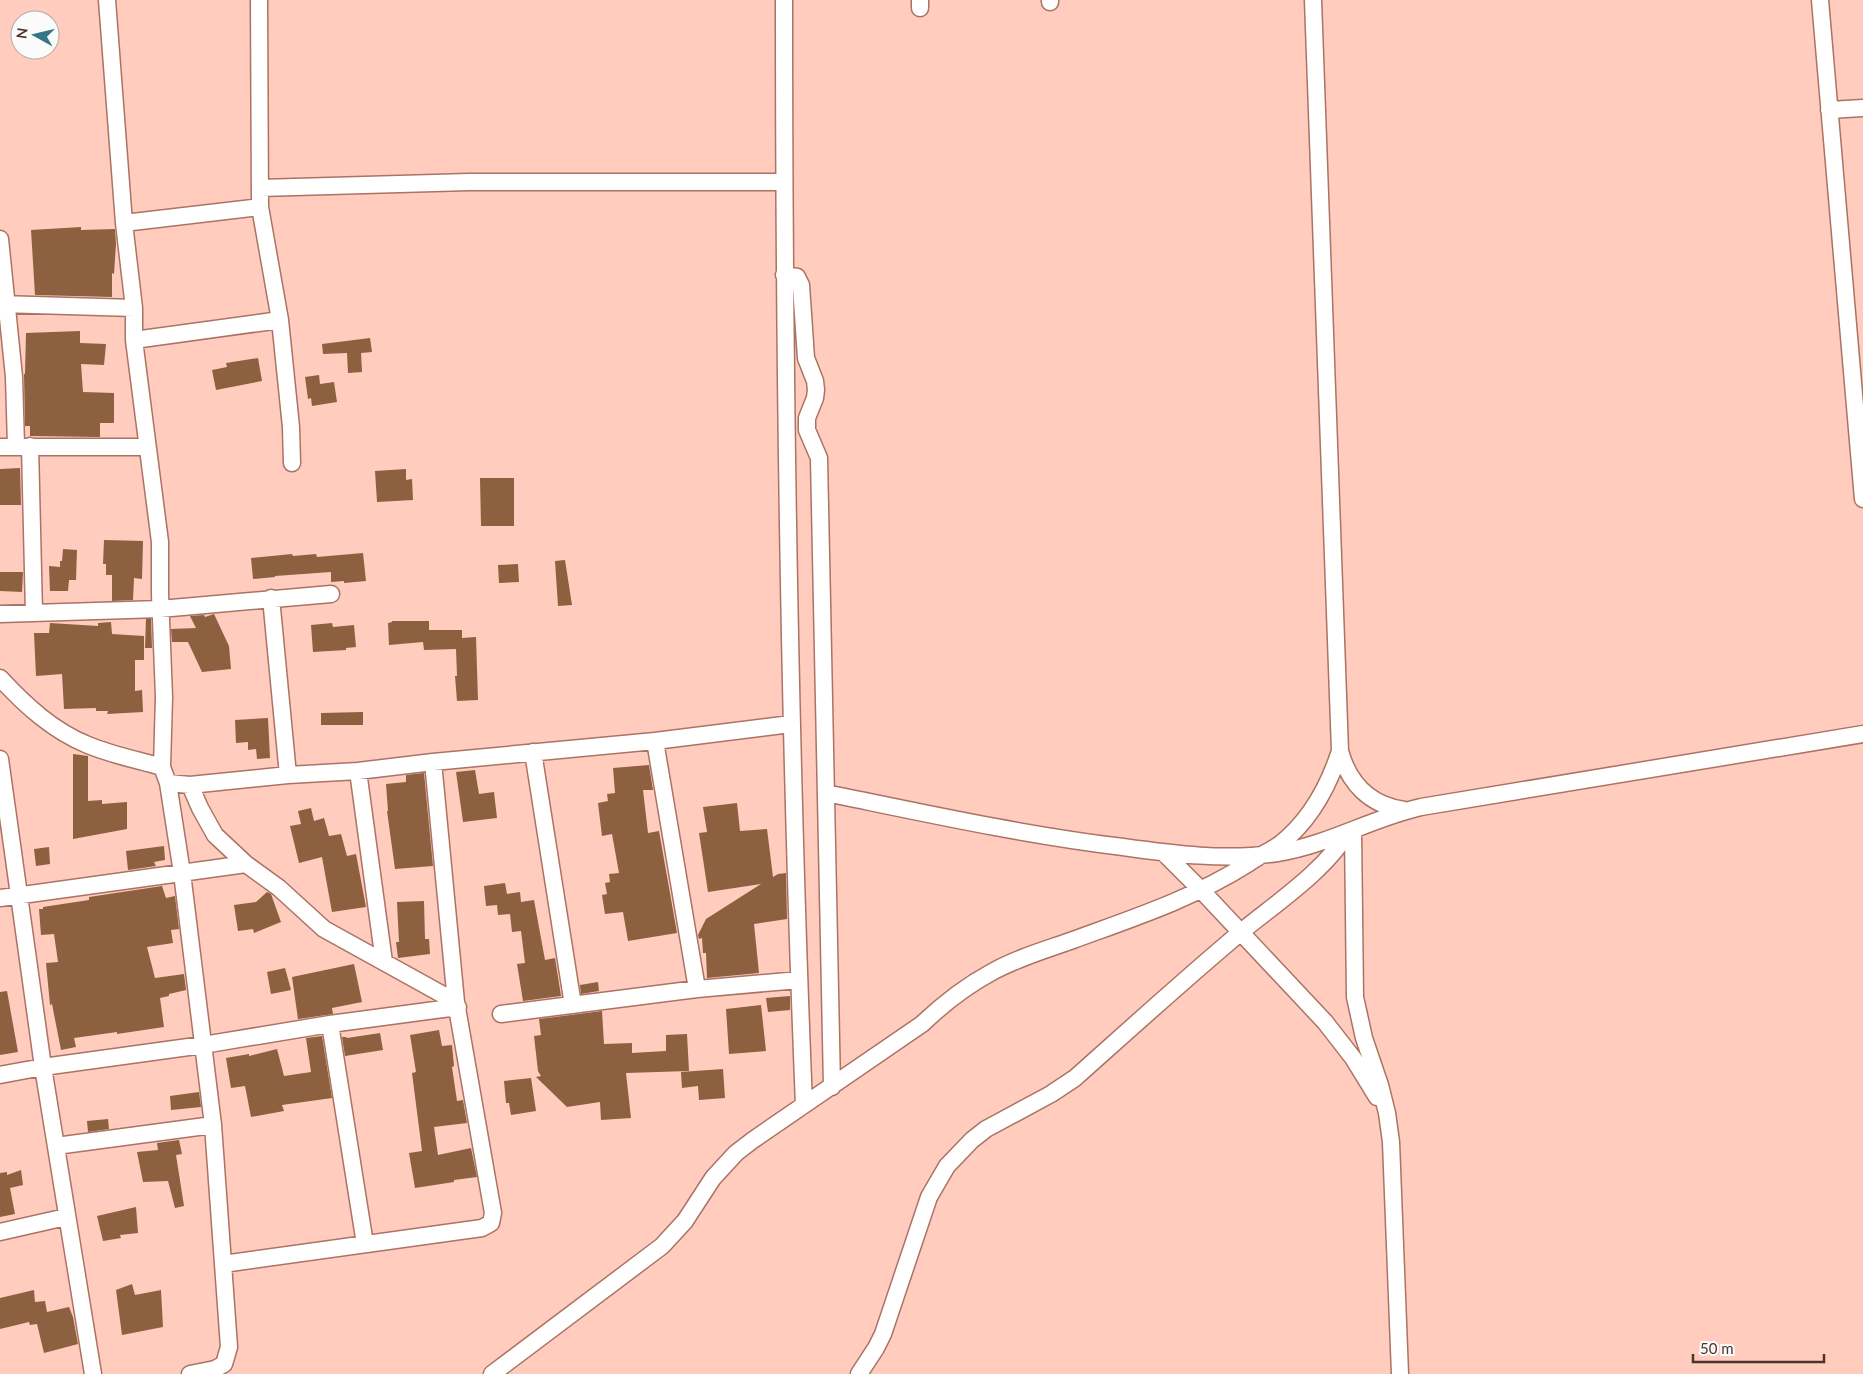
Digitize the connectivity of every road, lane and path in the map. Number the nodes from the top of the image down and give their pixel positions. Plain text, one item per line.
1 (107, 0) edge
2 (259, 0) edge
3 (784, 0) edge
4 (1313, 0) edge
5 (1820, 0) edge
6 (1863, 108) edge
7 (1829, 110) junction
8 (784, 182) junction
9 (260, 188) junction
10 (260, 207) junction
11 (124, 223) junction
12 (0, 239) edge
13 (784, 275) junction
14 (3, 304) edge
15 (134, 308) junction
16 (280, 320) junction
17 (134, 340) junction
18 (1857, 366) edge
19 (23, 446) junction
20 (147, 447) junction
21 (0, 448) edge
22 (292, 463) dead end
23 (1863, 499) edge
24 (331, 594) dead end
25 (271, 598) junction
26 (160, 609) junction
27 (34, 613) junction
28 (0, 614) edge
29 (0, 678) edge
30 (792, 724) junction
31 (1863, 734) edge
32 (655, 741) junction
33 (1340, 751) junction
34 (533, 752) junction
35 (0, 759) edge
36 (434, 762) junction
37 (162, 768) junction
38 (358, 771) junction
39 (288, 775) junction
40 (168, 784) junction
41 (190, 785) junction
42 (826, 793) junction
43 (1405, 810) junction
44 (1350, 832) junction
45 (1164, 853) junction
46 (1261, 855) junction
47 (246, 864) junction
48 (182, 873) junction
49 (1202, 891) junction
50 (18, 896) junction
51 (0, 898) edge
52 (1240, 932) junction
53 (384, 962) junction
54 (799, 980) junction
55 (697, 989) junction
56 (457, 1005) junction
57 (573, 1005) junction
58 (500, 1014) dead end
59 (330, 1024) junction
60 (203, 1045) junction
61 (43, 1067) junction
62 (0, 1075) edge
63 (832, 1087) junction
64 (804, 1105) junction
65 (1387, 1113) junction
66 (213, 1125) junction
67 (56, 1146) junction
68 (66, 1217) junction
69 (0, 1232) edge
70 (364, 1244) junction
71 (223, 1264) junction
72 (93, 1374) edge
73 (190, 1374) edge
74 (492, 1374) edge
75 (859, 1374) edge
76 (1400, 1374) edge

1 - 11 street
2 - 9 street
3 - 8 street
4 - 33 street
5 - 7 street
6 - 7 street
7 - 18 street
8 - 9 street
8 - 13 street
9 - 10 street
10 - 11 street
10 - 16 street
11 - 15 street
12 - 14 street
13 - 30 street
13 - 42 street
14 - 15 street
14 - 19 street
15 - 17 street
16 - 17 street
16 - 22 street
17 - 20 street
18 - 23 street
19 - 20 street
19 - 21 street
19 - 27 street
20 - 26 street
24 - 25 street
25 - 26 street
25 - 39 street
26 - 27 street
26 - 37 street
27 - 28 street
29 - 37 street
30 - 32 street
30 - 54 street
31 - 43 street
32 - 34 street
32 - 55 street
33 - 43 street
33 - 46 street
34 - 36 street
34 - 57 street
35 - 50 street
36 - 38 street
36 - 56 street
37 - 40 street
38 - 39 street
38 - 53 street
39 - 41 street
40 - 41 street
40 - 48 street
41 - 47 street
42 - 45 street
42 - 63 street
43 - 44 street
44 - 46 street
44 - 52 street
44 - 65 street
45 - 46 street
45 - 49 street
46 - 49 street
47 - 48 street
47 - 53 street
48 - 50 street
48 - 60 street
49 - 52 street
49 - 63 street
50 - 51 street
50 - 61 street
52 - 65 street
52 - 75 street
53 - 56 street
54 - 55 street
54 - 64 street
55 - 57 street
56 - 59 street
56 - 70 street
57 - 58 street
59 - 60 street
59 - 70 street
60 - 61 street
60 - 66 street
61 - 62 street
61 - 67 street
63 - 64 street
64 - 74 street
65 - 76 street
66 - 67 street
66 - 71 street
67 - 68 street
68 - 69 street
68 - 72 street
70 - 71 street
71 - 73 street

